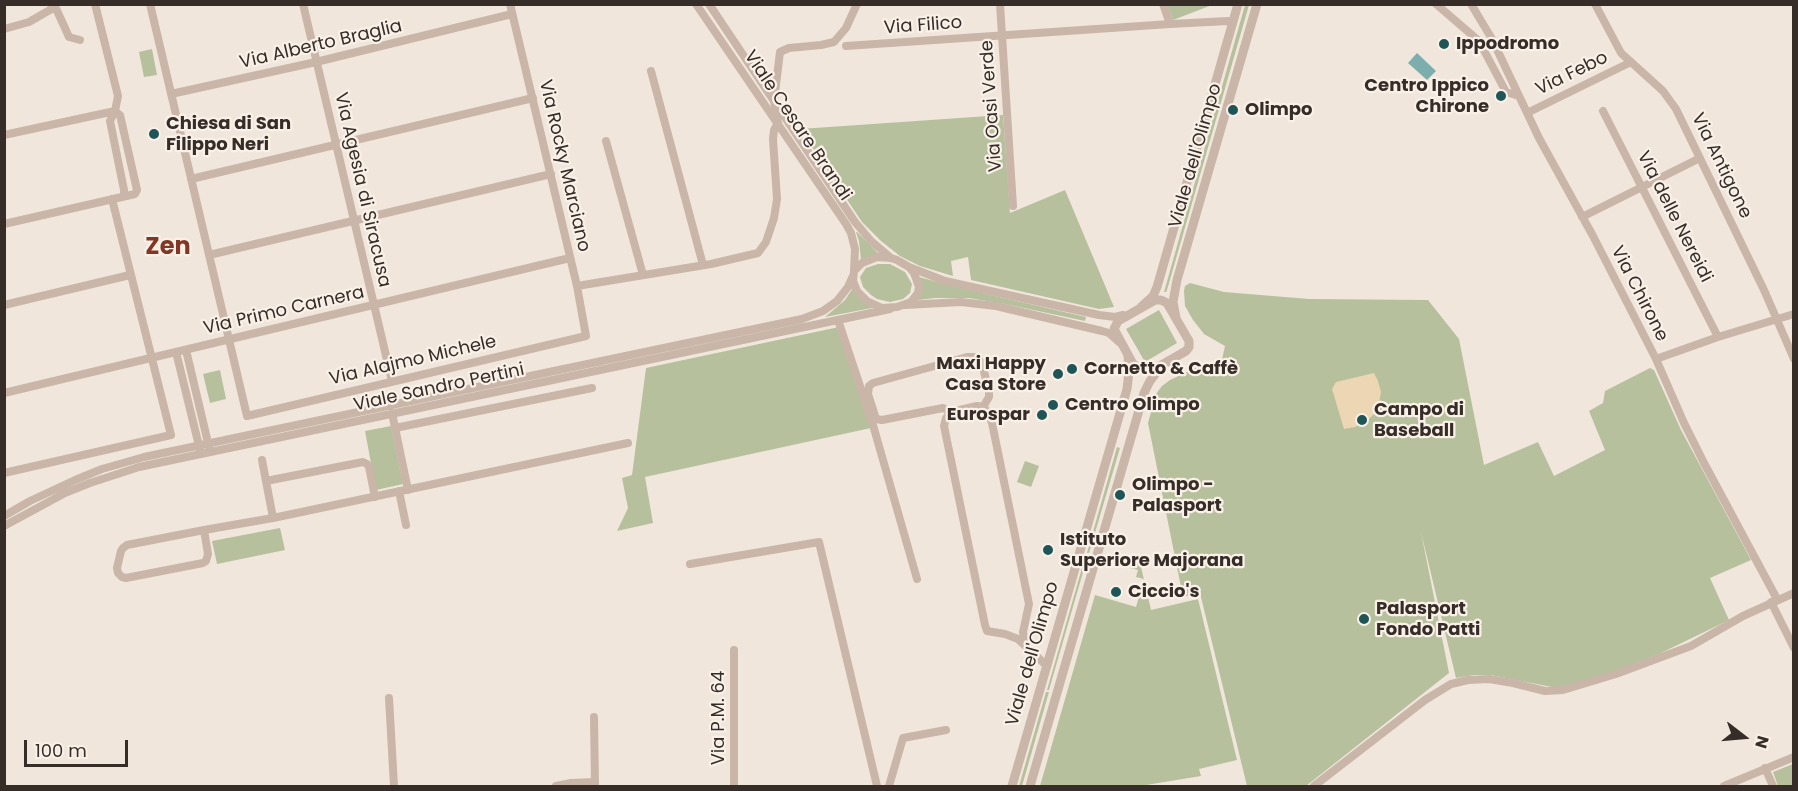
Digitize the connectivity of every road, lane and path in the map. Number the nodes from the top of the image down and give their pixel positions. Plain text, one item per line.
1 (95, 4) edge
2 (150, 4) edge
3 (303, 4) edge
4 (510, 4) edge
5 (696, 4) edge
6 (709, 4) edge
7 (857, 4) edge
8 (1000, 4) edge
9 (1162, 4) edge
10 (1238, 4) edge
11 (1257, 4) edge
12 (1436, 4) edge
13 (1471, 4) edge
14 (1595, 4) edge
15 (54, 6) edge
16 (512, 14) junction
17 (1233, 23) junction
18 (1170, 24) junction
19 (4, 29) edge
20 (1002, 35) junction
21 (80, 40) dead end
22 (846, 46) dead end
23 (316, 62) junction
24 (1631, 62) junction
25 (651, 71) dead end
26 (171, 94) junction
27 (1519, 96) junction
28 (533, 98) junction
29 (774, 101) junction
30 (115, 111) junction
31 (1603, 111) dead end
32 (1527, 113) junction
33 (778, 123) junction
34 (4, 135) edge
35 (606, 141) dead end
36 (336, 145) junction
37 (1700, 158) junction
38 (551, 174) junction
39 (191, 178) junction
40 (1642, 188) junction
41 (124, 196) junction
42 (112, 199) junction
43 (1013, 206) dead end
44 (1582, 217) junction
45 (354, 221) junction
46 (4, 224) edge
47 (209, 255) junction
48 (570, 258) junction
49 (891, 258) junction
50 (704, 265) junction
51 (909, 267) junction
52 (854, 273) junction
53 (130, 275) junction
54 (643, 275) junction
55 (577, 286) junction
56 (4, 305) edge
57 (374, 305) junction
58 (905, 305) junction
59 (1142, 307) junction
60 (890, 309) junction
61 (1131, 313) junction
62 (1794, 314) edge
63 (1176, 318) junction
64 (1777, 319) junction
65 (838, 320) junction
66 (586, 336) joint
67 (1718, 337) junction
68 (229, 339) junction
69 (1120, 344) junction
70 (186, 350) junction
71 (176, 352) junction
72 (1128, 356) junction
73 (152, 358) junction
74 (1656, 359) junction
75 (1794, 359) edge
76 (1163, 364) junction
77 (392, 381) junction
78 (592, 388) dead end
79 (4, 393) edge
80 (983, 408) junction
81 (951, 412) junction
82 (392, 413) junction
83 (395, 428) junction
84 (628, 443) dead end
85 (209, 447) junction
86 (200, 449) junction
87 (262, 460) dead end
88 (4, 474) edge
89 (266, 481) junction
90 (404, 491) junction
91 (375, 497) junction
92 (4, 516) edge
93 (273, 518) junction
94 (406, 525) dead end
95 (4, 526) edge
96 (204, 530) junction
97 (690, 564) dead end
98 (917, 579) dead end
99 (1794, 593) edge
100 (1774, 601) junction
101 (1026, 647) junction
102 (1794, 648) edge
103 (734, 650) dead end
104 (1047, 666) junction
105 (389, 698) dead end
106 (594, 717) dead end
107 (946, 730) dead end
108 (1794, 757) edge
109 (1765, 768) junction
110 (595, 784) edge
111 (394, 786) edge
112 (556, 786) edge
113 (734, 786) edge
114 (878, 786) edge
115 (889, 786) edge
116 (1012, 786) edge
117 (1030, 786) edge
118 (1314, 786) edge
119 (1724, 786) edge
120 (1773, 786) edge

1 - 30 street
2 - 26 street
3 - 23 street, Via Agesia di Siracusa
4 - 16 street, Via Rocky Marciano
5 - 33 street, Viale Cesare Brandi
6 - 29 street, Viale Cesare Brandi
7 - 29 street
8 - 20 street, Via Oasi Verde
9 - 18 street
10 - 17 street, Viale dell'Olimpo
11 - 63 street, Viale dell'Olimpo
12 - 27 street
13 - 27 street, Via Chirone
14 - 24 street, Via Antigone
15 - 19 street
15 - 21 street
16 - 23 street, Via Alberto Braglia
16 - 28 street, Via Rocky Marciano
17 - 18 street, Via Filico
17 - 59 street, Viale dell'Olimpo
18 - 20 street, Via Filico
20 - 22 street, Via Filico
20 - 43 street, Via Oasi Verde
23 - 26 street, Via Alberto Braglia
23 - 36 street, Via Agesia di Siracusa
24 - 32 street, Via Febo
24 - 37 street, Via Antigone
25 - 50 street
26 - 39 street
27 - 32 street, Via Chirone
28 - 36 street
28 - 38 street, Via Rocky Marciano
29 - 33 street
29 - 49 street, Viale Cesare Brandi
30 - 34 street
30 - 41 street
30 - 41 street
31 - 40 street, Via delle Nereidi
32 - 44 street, Via Chirone
33 - 50 street
33 - 52 street, Viale Cesare Brandi
35 - 54 street
36 - 39 street
36 - 45 street, Via Agesia di Siracusa
37 - 40 street
37 - 64 street, Via Antigone
38 - 45 street
38 - 48 street, Via Rocky Marciano
39 - 47 street
40 - 44 street
40 - 67 street, Via delle Nereidi
41 - 42 street
42 - 46 street
42 - 53 street
44 - 74 street, Via Chirone
45 - 47 street
45 - 57 street, Via Agesia di Siracusa
47 - 68 street
48 - 55 street, Via Rocky Marciano
48 - 57 street, Via Primo Carnera
49 - 51 street
49 - 52 street
50 - 54 street
51 - 58 street
51 - 61 street
52 - 60 street
52 - 85 street, Viale Sandro Pertini
53 - 56 street
53 - 73 street
54 - 55 street
55 - 66 street, Via Rocky Marciano
57 - 68 street, Via Primo Carnera
57 - 77 street, Via Agesia di Siracusa
58 - 60 street
58 - 69 street
59 - 61 street
59 - 63 street
60 - 65 street, Viale Sandro Pertini
61 - 69 street
62 - 64 street
63 - 76 street
64 - 67 street
64 - 75 street, Via Antigone
65 - 82 street, Viale Sandro Pertini
65 - 98 street
66 - 77 street, Via Alajmo Michele
67 - 74 street
68 - 70 street, Via Primo Carnera
68 - 77 street, Via Alajmo Michele
69 - 72 street
70 - 71 street, Via Primo Carnera
70 - 85 street
71 - 73 street, Via Primo Carnera
71 - 86 street
72 - 76 street
72 - 104 street, Viale dell'Olimpo
73 - 79 street, Via Primo Carnera
73 - 88 street
74 - 100 street, Via Chirone
76 - 117 street, Viale dell'Olimpo
78 - 83 street
80 - 81 street
80 - 81 street
80 - 101 street
81 - 101 street
82 - 83 street
82 - 85 street, Viale Sandro Pertini
83 - 90 street
84 - 90 street
85 - 86 street, Viale Sandro Pertini
86 - 92 street, Viale Sandro Pertini
86 - 95 street, Viale Sandro Pertini
87 - 89 street
89 - 91 street
89 - 93 street
90 - 91 street
90 - 94 street
91 - 93 street
93 - 96 street
96 - 96 street
97 - 114 street
99 - 100 street
100 - 102 street, Via Chirone
100 - 118 street
101 - 104 street
103 - 113 street, Via P.M. 64
104 - 116 street, Viale dell'Olimpo
105 - 111 street
106 - 110 street
107 - 115 street
108 - 109 street
109 - 119 street
109 - 120 street
110 - 112 street

